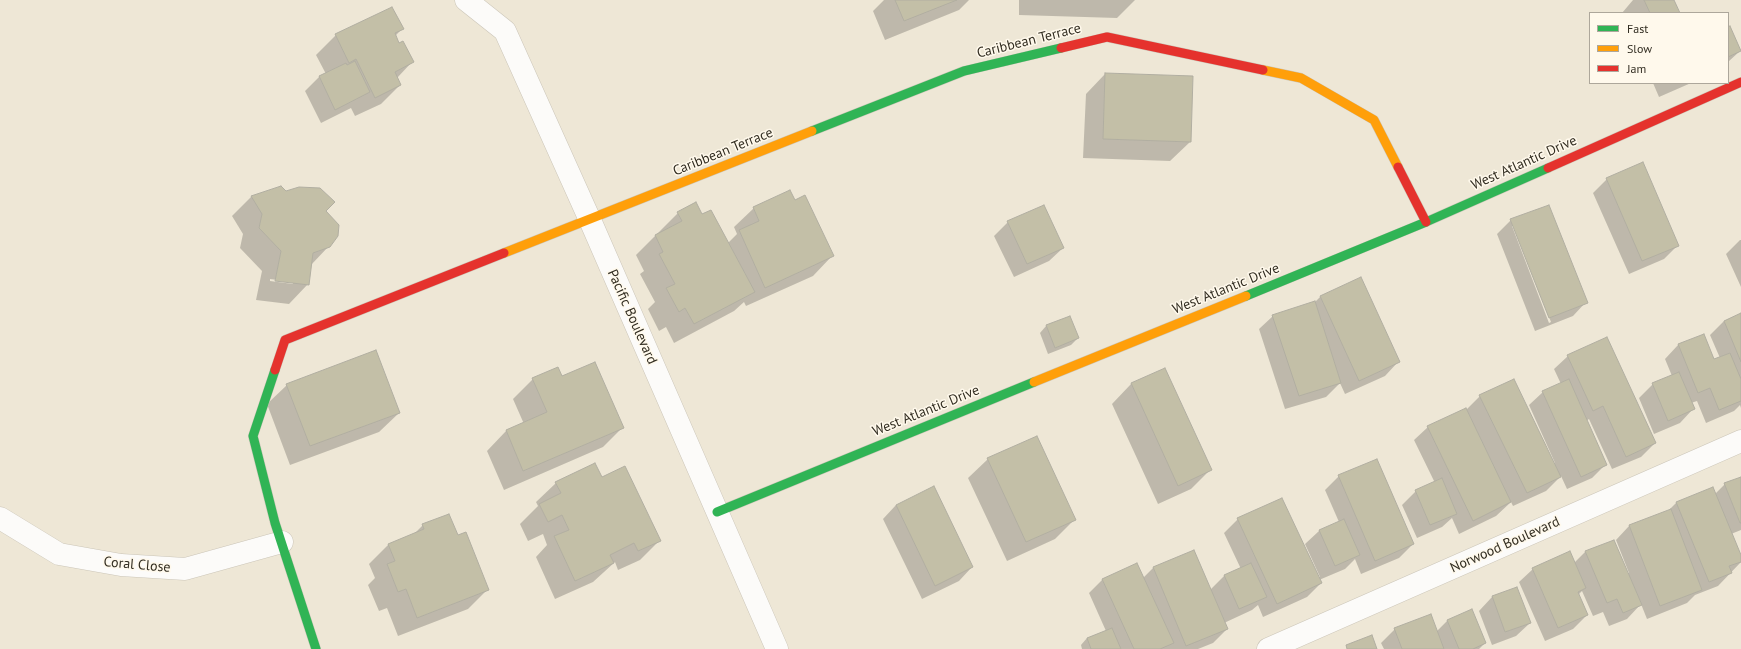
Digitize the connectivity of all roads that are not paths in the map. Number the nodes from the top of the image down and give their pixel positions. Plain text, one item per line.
1 (466, 0) edge
2 (1741, 82) edge
3 (590, 220) junction
4 (1426, 222) junction
5 (1741, 441) edge
6 (717, 512) junction
7 (0, 518) edge
8 (282, 542) junction
9 (316, 649) edge
10 (777, 649) edge
11 (1268, 649) edge

1 - 3 street, Pacific Boulevard
2 - 4 street, West Atlantic Drive
3 - 4 street, Caribbean Terrace
3 - 6 street, Pacific Boulevard
3 - 8 street, Caribbean Terrace
4 - 6 street, West Atlantic Drive
5 - 11 street, Norwood Boulevard
6 - 10 street, Pacific Boulevard
7 - 8 street, Coral Close
8 - 9 street

